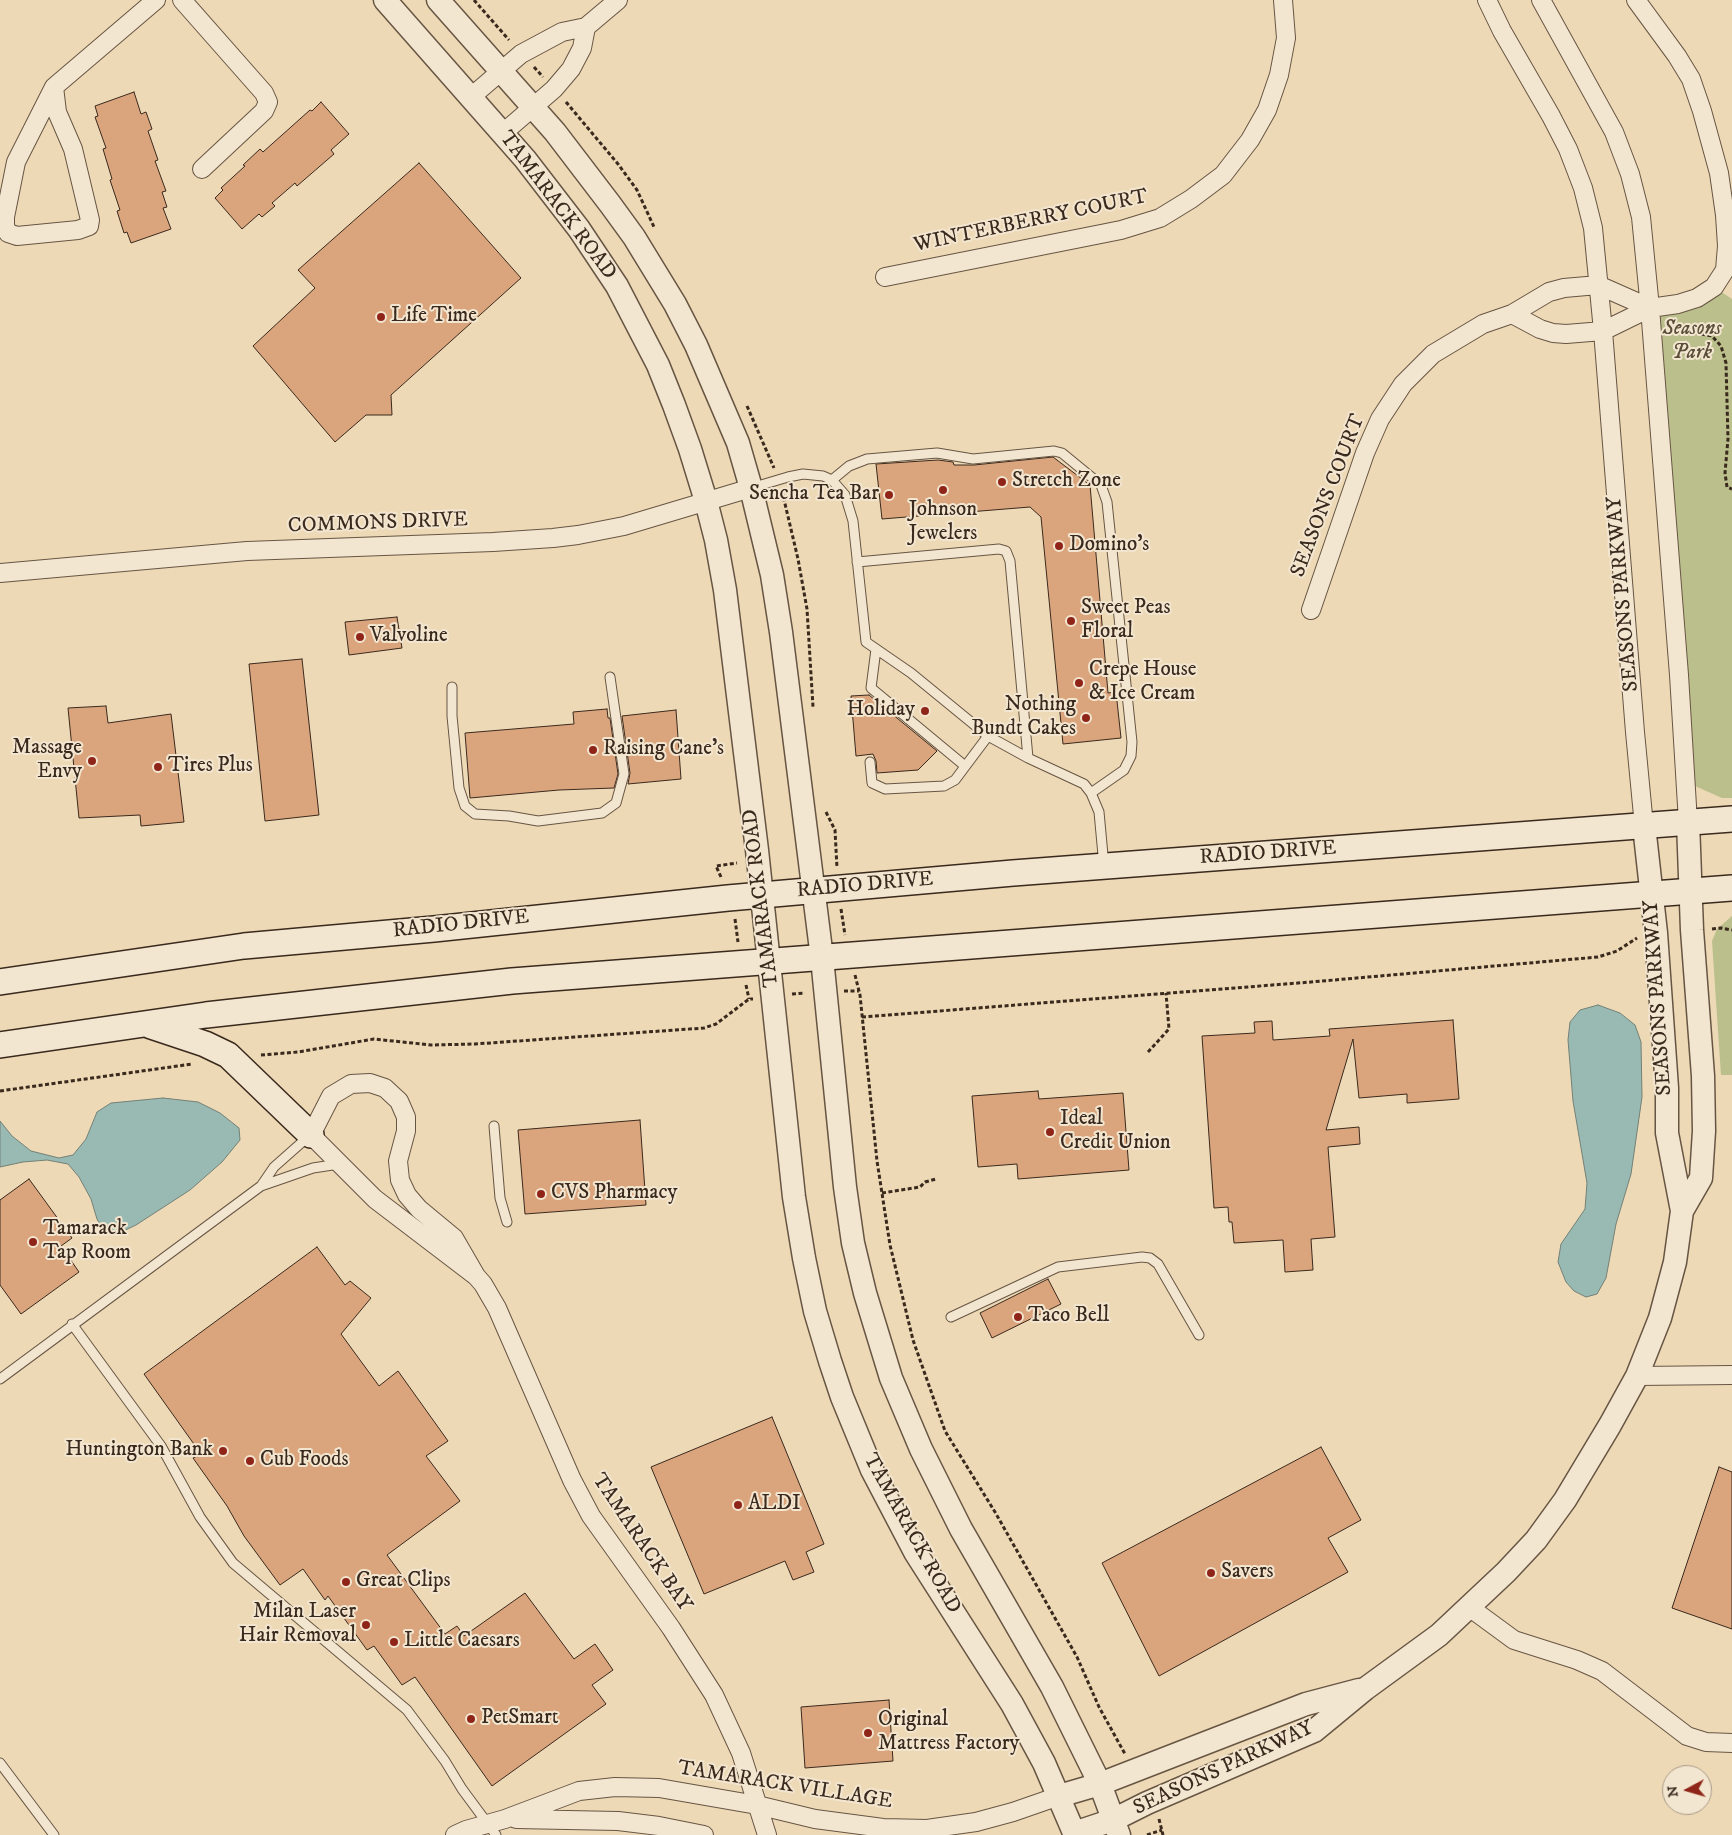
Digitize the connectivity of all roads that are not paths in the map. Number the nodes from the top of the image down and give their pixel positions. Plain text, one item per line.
1 (156, 0) edge
2 (182, 0) edge
3 (385, 0) edge
4 (438, 0) edge
5 (618, 0) edge
6 (1283, 0) edge
7 (1487, 0) edge
8 (1541, 0) edge
9 (1636, 0) edge
10 (586, 27) junction
11 (500, 71) junction
12 (54, 87) junction
13 (471, 97) junction
14 (534, 108) junction
15 (503, 133) junction
16 (202, 170) dead end
17 (885, 277) dead end
18 (1598, 284) junction
19 (1650, 308) junction
20 (1512, 314) junction
21 (1603, 331) junction
22 (832, 480) junction
23 (751, 488) junction
24 (706, 501) junction
25 (858, 562) junction
26 (0, 573) edge
27 (1311, 610) dead end
28 (876, 650) junction
29 (610, 677) dead end
30 (452, 687) dead end
31 (988, 736) junction
32 (1028, 758) junction
33 (870, 762) dead end
34 (966, 766) junction
35 (1091, 793) junction
36 (1732, 818) edge
37 (1688, 822) junction
38 (1644, 826) junction
39 (1104, 867) junction
40 (1732, 888) edge
41 (813, 890) junction
42 (1691, 892) junction
43 (1652, 894) junction
44 (762, 895) junction
45 (822, 958) junction
46 (769, 961) junction
47 (0, 982) edge
48 (144, 1023) junction
49 (0, 1045) edge
50 (494, 1126) dead end
51 (311, 1135) junction
52 (339, 1164) junction
53 (261, 1186) junction
54 (1682, 1211) junction
55 (507, 1222) dead end
56 (476, 1276) junction
57 (951, 1317) dead end
58 (72, 1324) junction
59 (1199, 1335) dead end
60 (1732, 1375) edge
61 (1637, 1376) junction
62 (0, 1378) edge
63 (1469, 1607) junction
64 (1365, 1689) junction
65 (1732, 1743) edge
66 (0, 1762) edge
67 (1100, 1784) junction
68 (1059, 1796) junction
69 (757, 1805) junction
70 (505, 1819) junction
71 (1116, 1828) edge
72 (491, 1829) edge
73 (1072, 1834) edge
74 (54, 1835) edge
75 (455, 1835) edge
76 (704, 1835) edge
77 (767, 1835) edge

1 - 12 street
2 - 16 street
3 - 13 street, TAMARACK ROAD
4 - 11 street, TAMARACK ROAD
5 - 10 street
6 - 17 street, WINTERBERRY COURT
7 - 18 street, SEASONS PARKWAY
8 - 19 street, SEASONS PARKWAY
9 - 19 street
10 - 11 street
10 - 14 street
11 - 13 street
11 - 14 street, TAMARACK ROAD
12 - 12 street
13 - 15 street, TAMARACK ROAD
14 - 15 street
14 - 23 street, TAMARACK ROAD
15 - 24 street, TAMARACK ROAD
18 - 19 street
18 - 20 street, SEASONS COURT
18 - 21 street, SEASONS PARKWAY
19 - 21 street
19 - 37 street, SEASONS PARKWAY
20 - 21 street
20 - 27 street, SEASONS COURT
21 - 38 street, SEASONS PARKWAY
22 - 23 lane
22 - 25 lane
22 - 35 lane
23 - 24 street, COMMONS DRIVE
23 - 41 street, TAMARACK ROAD
24 - 26 street, COMMONS DRIVE
24 - 44 street, TAMARACK ROAD
25 - 28 lane
25 - 32 lane
28 - 31 lane
28 - 34 lane
29 - 30 lane
31 - 32 lane
31 - 34 lane
32 - 35 lane
33 - 34 lane
35 - 39 lane
36 - 37 main road, RADIO DRIVE
37 - 38 main road, RADIO DRIVE
37 - 42 street, SEASONS PARKWAY
38 - 39 main road, RADIO DRIVE
38 - 43 street, SEASONS PARKWAY
39 - 41 main road, RADIO DRIVE
40 - 42 main road
41 - 44 main road, RADIO DRIVE
41 - 45 street, TAMARACK ROAD
42 - 43 main road
42 - 54 street, SEASONS PARKWAY
43 - 45 main road
43 - 54 street, SEASONS PARKWAY
44 - 46 street, TAMARACK ROAD
44 - 47 main road, RADIO DRIVE
45 - 46 main road
45 - 67 street, TAMARACK ROAD
46 - 48 main road
46 - 68 street, TAMARACK ROAD
48 - 49 main road
48 - 51 main road
50 - 55 lane
51 - 52 street, TAMARACK BAY
51 - 53 lane
51 - 56 street, TAMARACK BAY
52 - 53 lane
52 - 56 street, TAMARACK BAY
53 - 58 lane
54 - 61 street, SEASONS PARKWAY
56 - 69 street, TAMARACK BAY
57 - 59 lane
58 - 62 lane
58 - 72 lane
60 - 61 street
61 - 63 street, SEASONS PARKWAY
63 - 64 street, SEASONS PARKWAY
63 - 65 street
64 - 67 street, SEASONS PARKWAY
64 - 71 street, SEASONS PARKWAY
66 - 74 lane
67 - 68 street, SEASONS PARKWAY
67 - 71 street, TAMARACK ROAD
68 - 69 street, TAMARACK VILLAGE
68 - 73 street, TAMARACK ROAD
69 - 70 street, TAMARACK VILLAGE
69 - 77 street, TAMARACK BAY
70 - 72 street, TAMARACK VILLAGE
70 - 76 street, TAMARACK VILLAGE
71 - 73 street, SEASONS PARKWAY
72 - 75 street, TAMARACK VILLAGE

